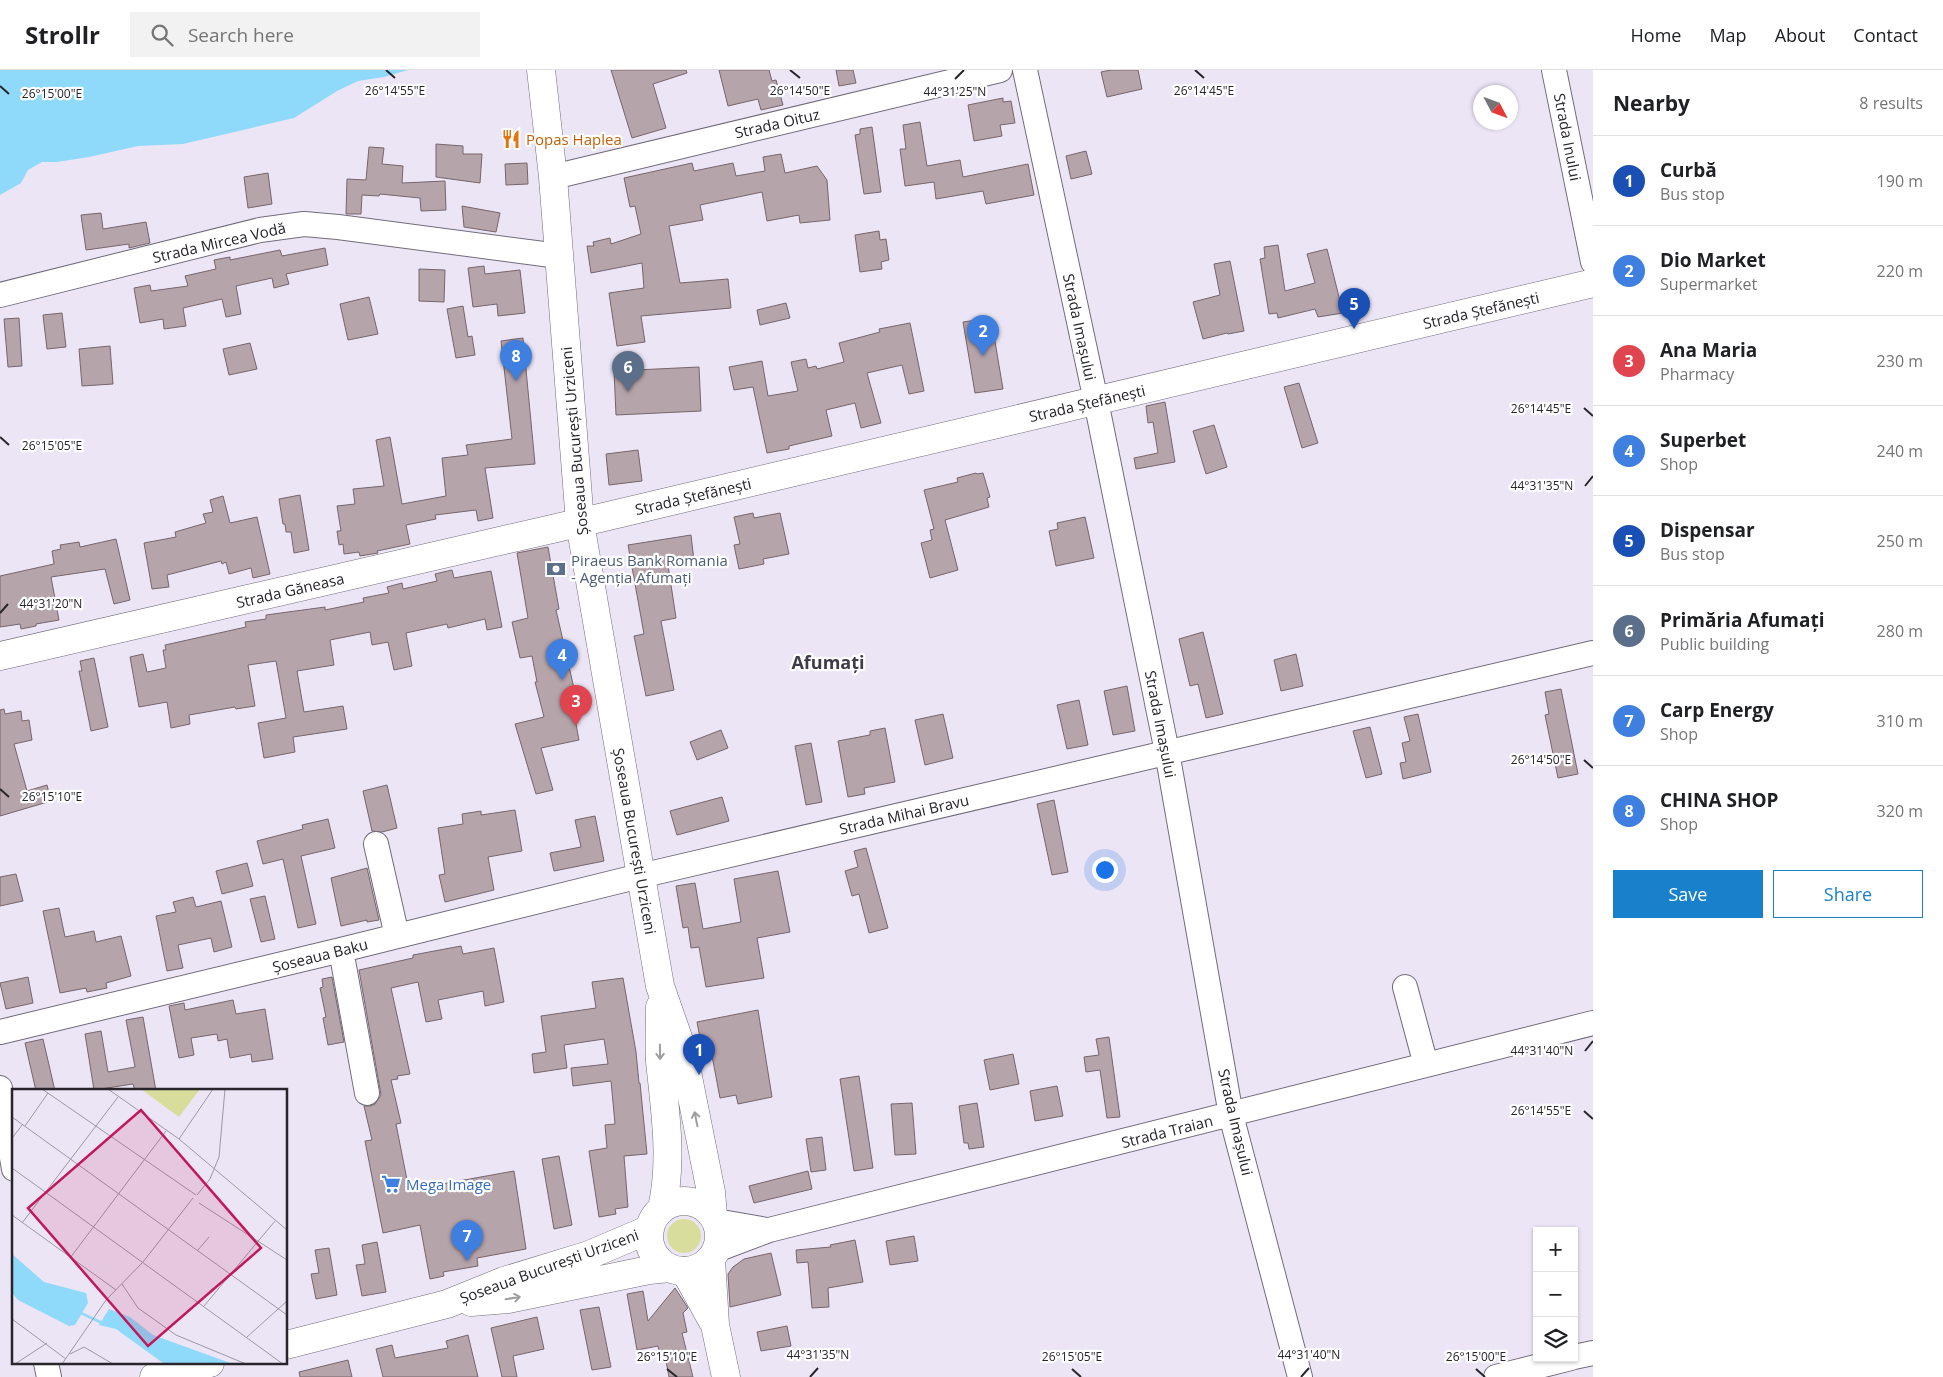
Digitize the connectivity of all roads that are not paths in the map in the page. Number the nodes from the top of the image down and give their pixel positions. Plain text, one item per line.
1 (541, 70) edge
2 (1000, 70) edge
3 (1025, 70) edge
4 (1554, 70) edge
5 (553, 177) junction
6 (559, 256) junction
7 (1593, 262) edge
8 (1593, 283) edge
9 (0, 295) edge
10 (1096, 402) junction
11 (580, 523) junction
12 (1593, 653) edge
13 (0, 656) edge
14 (1167, 752) junction
15 (376, 844) dead end
16 (640, 876) junction
17 (396, 936) junction
18 (341, 950) junction
19 (660, 986) junction
20 (1405, 987) dead end
21 (1593, 1023) edge
22 (0, 1032) edge
23 (1426, 1065) junction
24 (0, 1088) edge
25 (367, 1093) dead end
26 (1232, 1115) junction
27 (12, 1157) edge
28 (715, 1218) junction
29 (656, 1219) junction
30 (769, 1230) junction
31 (714, 1254) junction
32 (677, 1269) junction
33 (447, 1304) junction
34 (715, 1325) junction
35 (288, 1344) edge
36 (1593, 1353) edge
37 (1578, 1357) edge
38 (1556, 1362) edge
39 (46, 1364) edge
40 (206, 1364) edge
41 (49, 1377) edge
42 (154, 1377) edge
43 (726, 1377) edge
44 (1300, 1377) edge
45 (1496, 1377) edge

1 - 5 main road, Șoseaua București Urziceni
2 - 5 street, Strada Oituz
3 - 10 street, Strada Imașului
4 - 7 street, Strada Inului
5 - 6 main road, Șoseaua București Urziceni
6 - 9 street, Strada Mircea Vodă
6 - 11 main road, Șoseaua București Urziceni
8 - 10 main road, Strada Ștefănești
10 - 11 main road, Strada Ștefănești
10 - 14 street, Strada Imașului
11 - 13 main road, Strada Găneasa
11 - 16 main road, Șoseaua București Urziceni
12 - 14 street, Strada Mihai Bravu
14 - 16 street, Strada Mihai Bravu
14 - 26 street, Strada Imașului
15 - 17 street
16 - 17 street, Șoseaua Baku
16 - 19 main road, Șoseaua București Urziceni
17 - 18 street, Șoseaua Baku
18 - 22 street, Șoseaua Baku
18 - 25 street
28 -> 19 main road, Șoseaua București Urziceni
19 -> 29 main road, Șoseaua București Urziceni
20 - 23 street
21 - 23 street, Strada Traian
23 - 26 street, Strada Traian
24 - 27 street
26 - 30 street, Strada Traian
26 - 44 street, Strada Imașului
28 - 29 main road, Șoseaua București Urziceni
28 - 30 street, Strada Traian
28 - 31 main road, Șoseaua București Urziceni
29 - 32 main road, Șoseaua București Urziceni
29 - 33 main road, Șoseaua București Urziceni
30 - 31 street, Strada Traian
31 - 32 main road, Șoseaua București Urziceni
31 - 34 main road
33 -> 32 main road, Șoseaua București Urziceni
32 - 34 main road
33 - 35 main road, Șoseaua București Urziceni
34 - 43 main road
36 - 37 street
38 - 45 street
39 - 41 street
40 - 42 main road

